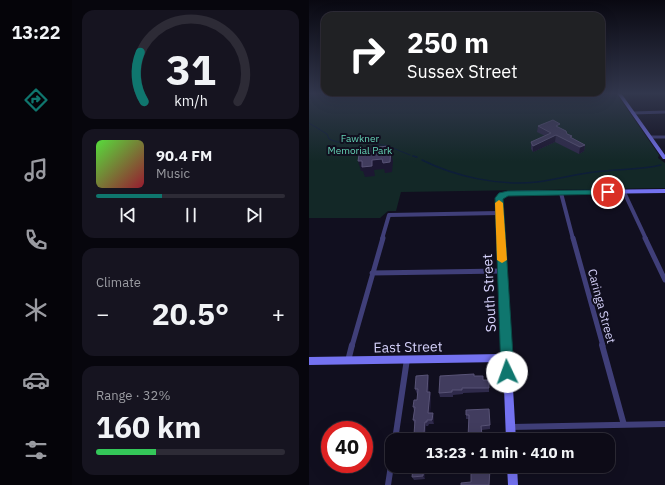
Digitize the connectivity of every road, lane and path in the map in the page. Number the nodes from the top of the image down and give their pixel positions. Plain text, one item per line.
1 (635, 116) edge
2 (650, 137) junction
3 (665, 137) edge
4 (665, 158) edge
5 (665, 191) edge
6 (624, 192) junction
7 (561, 193) junction
8 (499, 213) junction
9 (502, 271) junction
10 (373, 273) junction
11 (665, 280) edge
12 (507, 358) junction
13 (348, 360) junction
14 (407, 360) junction
15 (310, 363) edge
16 (665, 424) edge
17 (624, 425) junction
18 (510, 428) junction
19 (396, 433) edge
20 (510, 433) edge
21 (390, 473) edge
22 (513, 473) edge
23 (388, 485) edge
24 (513, 485) edge

1 - 2 street
2 - 3 street
2 - 4 street
5 - 6 street
6 - 7 street
6 - 11 street
7 - 8 street, South Street
7 - 17 street, Caringa Street
8 - 9 street, South Street
8 - 10 street
9 - 10 street
9 - 12 street, South Street
10 - 13 street
12 - 14 street, East Street
12 - 18 street, South Street
13 - 14 street, East Street
13 - 15 street, East Street
14 - 19 street
16 - 17 street
17 - 18 street
18 - 20 street, South Street
21 - 23 street
22 - 24 street

